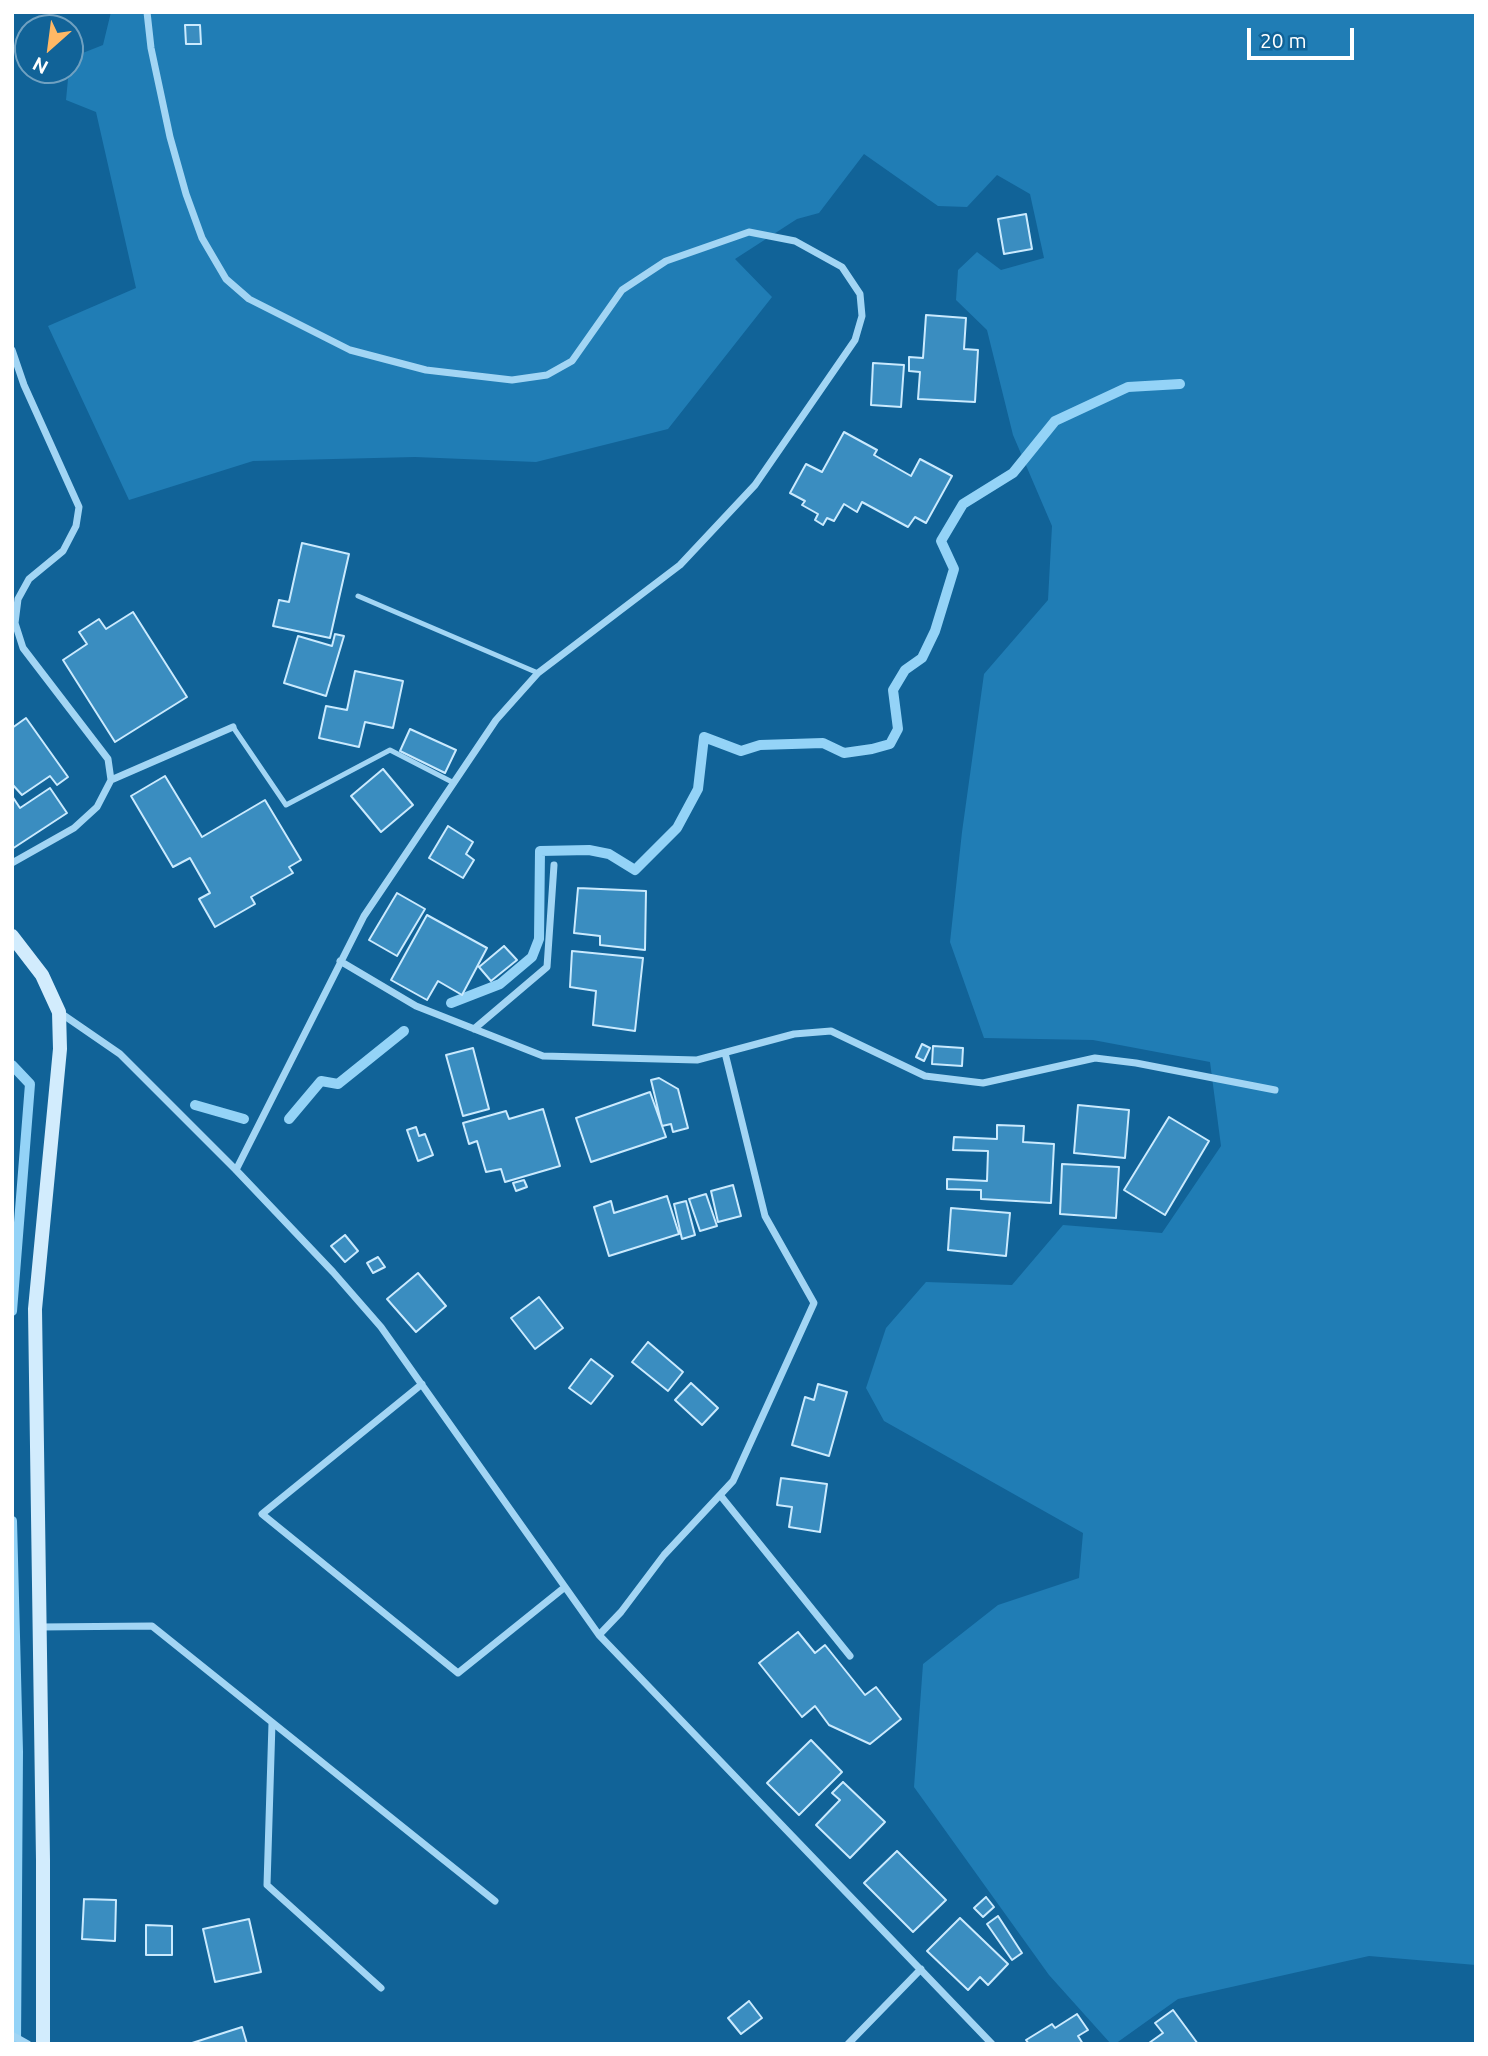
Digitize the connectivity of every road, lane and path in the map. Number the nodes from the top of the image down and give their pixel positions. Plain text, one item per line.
1 (147, 12) edge
2 (12, 350) edge
3 (358, 596) dead end
4 (538, 673) junction
5 (233, 727) joint
6 (111, 780) junction
7 (454, 783) junction
8 (12, 863) edge
9 (554, 865) dead end
10 (12, 936) edge
11 (340, 961) junction
12 (59, 1012) junction
13 (474, 1029) junction
14 (725, 1053) junction
15 (1275, 1090) dead end
16 (236, 1170) junction
17 (422, 1384) junction
18 (720, 1495) junction
19 (565, 1587) junction
20 (40, 1627) junction
21 (598, 1635) junction
22 (850, 1656) dead end
23 (272, 1723) junction
24 (495, 1901) dead end
25 (921, 1969) junction
26 (382, 1988) dead end
27 (12, 2035) edge
28 (27, 2043) edge
29 (43, 2044) edge
30 (848, 2044) edge
31 (992, 2044) edge

1 - 4 street
2 - 6 street
3 - 4 lane
4 - 7 street
5 - 6 street
5 - 7 lane
6 - 8 street
7 - 11 street
9 - 13 street
10 - 12 street
11 - 13 street
11 - 16 street
12 - 16 street
12 - 20 street
13 - 14 street
14 - 15 street
14 - 18 street
16 - 17 street
17 - 19 street
17 - 19 street
18 - 21 street
18 - 22 street
19 - 21 street
20 - 23 street
20 - 29 street
21 - 25 street
23 - 24 street
23 - 26 street
25 - 30 street
25 - 31 street
27 - 28 street

